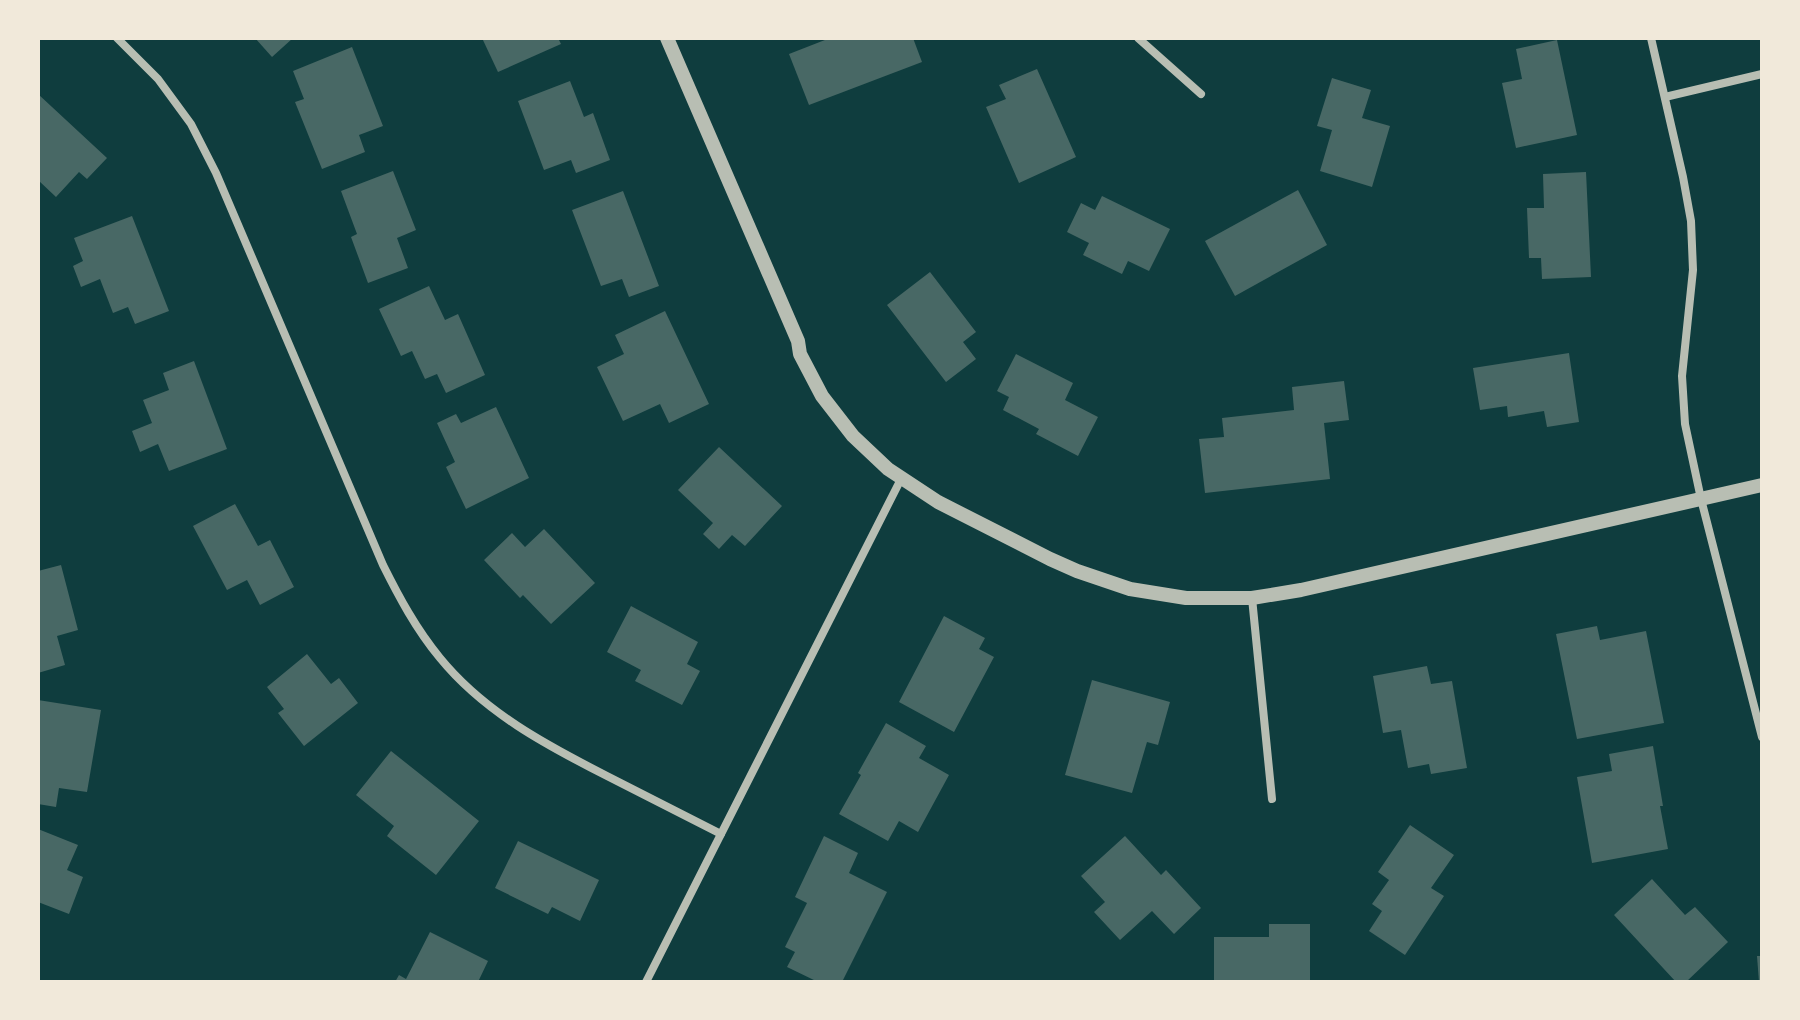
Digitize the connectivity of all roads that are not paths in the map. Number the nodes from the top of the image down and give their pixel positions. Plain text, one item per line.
1 (117, 38) edge
2 (667, 38) edge
3 (1138, 38) edge
4 (1651, 38) edge
5 (1762, 74) edge
6 (1201, 94) dead end
7 (1665, 97) junction
8 (901, 479) junction
9 (1762, 485) edge
10 (1701, 499) junction
11 (1252, 598) junction
12 (1762, 737) edge
13 (1272, 799) dead end
14 (721, 834) junction
15 (646, 982) edge

1 - 14 street
2 - 8 street
3 - 6 street
4 - 7 street
5 - 7 street
7 - 10 street
8 - 11 street
8 - 14 street
9 - 10 street
10 - 11 street
10 - 12 street
11 - 13 street
14 - 15 street

